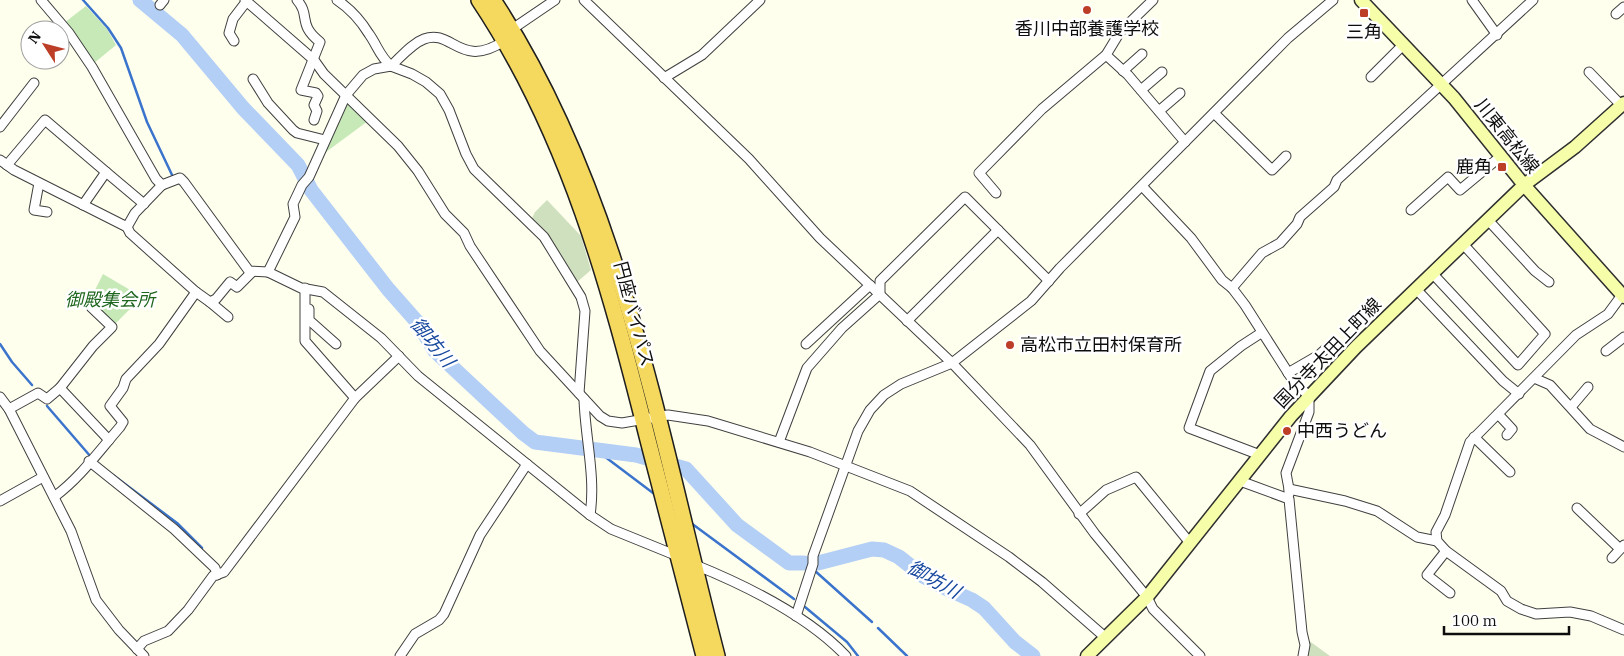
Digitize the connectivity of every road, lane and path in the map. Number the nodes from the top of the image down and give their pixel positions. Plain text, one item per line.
1 (41, 0) edge
2 (297, 0) edge
3 (337, 0) edge
4 (479, 0) edge
5 (493, 0) edge
6 (555, 0) edge
7 (584, 0) edge
8 (760, 0) edge
9 (1153, 0) edge
10 (1333, 0) edge
11 (1361, 0) edge
12 (1472, 0) edge
13 (1533, 0) edge
14 (245, 1) edge
15 (1624, 7) edge
16 (1616, 14) dead end
17 (505, 35) junction
18 (1497, 35) junction
19 (234, 41) dead end
20 (1404, 44) junction
21 (1142, 54) dead end
22 (1106, 55) junction
23 (314, 60) junction
24 (391, 66) junction
25 (1123, 71) junction
26 (1162, 72) dead end
27 (1589, 72) dead end
28 (1371, 77) dead end
29 (664, 78) junction
30 (253, 79) dead end
31 (34, 83) dead end
32 (1443, 85) junction
33 (1141, 90) junction
34 (1180, 93) dead end
35 (346, 95) junction
36 (1623, 104) edge
37 (1159, 111) junction
38 (1214, 113) junction
39 (314, 120) dead end
40 (0, 128) edge
41 (325, 140) junction
42 (1185, 142) junction
43 (1286, 156) dead end
44 (1501, 156) junction
45 (4, 163) edge
46 (106, 172) junction
47 (39, 183) junction
48 (162, 185) junction
49 (1524, 185) junction
50 (1142, 186) junction
51 (996, 193) dead end
52 (144, 204) junction
53 (83, 206) junction
54 (1411, 210) dead end
55 (47, 212) dead end
56 (1488, 220) junction
57 (127, 226) junction
58 (998, 230) junction
59 (1463, 244) junction
60 (252, 272) junction
61 (268, 272) junction
62 (1432, 273) junction
63 (1049, 281) junction
64 (1550, 282) dead end
65 (870, 285) junction
66 (307, 288) junction
67 (1232, 288) junction
68 (1416, 288) junction
69 (196, 292) junction
70 (880, 294) junction
71 (1623, 296) edge
72 (210, 302) junction
73 (91, 307) dead end
74 (228, 317) dead end
75 (907, 320) junction
76 (1262, 333) junction
77 (1624, 338) edge
78 (1332, 343) dead end
79 (336, 344) dead end
80 (806, 344) dead end
81 (1606, 351) dead end
82 (399, 356) junction
83 (952, 363) junction
84 (1288, 373) junction
85 (1534, 378) junction
86 (1588, 387) dead end
87 (60, 388) junction
88 (1519, 394) junction
89 (582, 396) junction
90 (1309, 396) junction
91 (0, 397) edge
92 (355, 398) junction
93 (1571, 407) junction
94 (9, 409) junction
95 (1498, 414) junction
96 (650, 418) junction
97 (1507, 436) dead end
98 (1474, 437) junction
99 (109, 440) junction
100 (779, 442) junction
101 (1624, 447) edge
102 (1260, 456) junction
103 (91, 459) junction
104 (527, 464) junction
105 (846, 464) junction
106 (1510, 472) dead end
107 (43, 477) junction
108 (1240, 481) junction
109 (1289, 494) junction
110 (54, 497) junction
111 (0, 501) edge
112 (1577, 508) dead end
113 (1079, 514) junction
114 (590, 515) junction
115 (1437, 541) junction
116 (1190, 543) junction
117 (1622, 547) edge
118 (1446, 551) junction
119 (674, 555) junction
120 (1612, 558) dead end
121 (694, 564) junction
122 (217, 575) junction
123 (1450, 593) dead end
124 (1147, 597) junction
125 (796, 616) junction
126 (1624, 630) edge
127 (1106, 638) junction
128 (139, 653) edge
129 (400, 656) edge
130 (697, 656) edge
131 (704, 656) edge
132 (717, 656) edge
133 (846, 656) edge
134 (1087, 656) edge
135 (1200, 656) edge
136 (1303, 656) edge

1 - 48 street
2 - 23 street
3 - 24 street
4 - 17 highway, 円座バイパス
5 - 17 highway, 円座バイパス
6 - 17 street
7 - 29 street
8 - 29 street
9 - 22 street
10 - 38 street
11 - 20 main road, 川東高松線
12 - 18 street
13 - 18 street
14 - 19 street
14 - 23 street
15 - 16 street
17 - 24 street
17 - 96 highway, 円座バイパス
18 - 32 street
20 - 28 street
20 - 32 main road, 川東高松線
21 - 25 street
22 - 25 street
22 - 51 street
23 - 35 street
23 - 39 street
24 - 35 street
24 - 89 street
25 - 33 street
26 - 33 street
27 - 36 street
29 - 65 street
30 - 41 street
31 - 40 street
32 - 44 main road, 川東高松線
32 - 67 street
33 - 37 street
34 - 37 street
35 - 41 street
35 - 89 street
36 - 49 main road, 国分寺太田上町線
37 - 42 street
38 - 42 street
38 - 43 street
41 - 61 street
42 - 50 street
44 - 49 main road, 川東高松線
44 - 54 street
45 - 46 street
45 - 47 street
46 - 52 street
46 - 53 street
47 - 53 street
47 - 55 street
48 - 52 street
48 - 60 street
49 - 56 main road, 国分寺太田上町線
49 - 71 main road, 川東高松線
50 - 63 street
50 - 67 street
52 - 57 street
53 - 57 street
56 - 59 main road, 国分寺太田上町線
56 - 64 street
57 - 69 street
58 - 63 street
58 - 70 street
58 - 75 street
59 - 62 main road, 国分寺太田上町線
59 - 62 street
60 - 61 street
60 - 72 street
61 - 66 street
62 - 68 main road, 国分寺太田上町線
63 - 83 street
65 - 70 street
65 - 80 street
66 - 79 street
66 - 82 street
66 - 92 street
67 - 76 street
68 - 88 street
68 - 90 main road, 国分寺太田上町線
69 - 72 street
69 - 99 street
70 - 75 street
70 - 100 street
71 - 85 street
72 - 74 street
73 - 87 street
75 - 83 street
76 - 84 street
76 - 102 street
77 - 81 street
78 - 84 street
82 - 92 street
82 - 104 street
83 - 105 street
83 - 113 street
84 - 90 street
85 - 88 street
85 - 93 street
86 - 93 street
87 - 94 street
87 - 99 street
88 - 95 street
89 - 96 street
89 - 114 street
90 - 102 main road, 国分寺太田上町線
90 - 109 street
91 - 94 street
92 - 122 street
93 - 101 street
94 - 107 street
95 - 97 street
95 - 98 street
96 - 100 street
96 - 119 highway, 円座バイパス
96 - 121 highway, 円座バイパス
98 - 106 street
98 - 115 street
99 - 103 street
100 - 105 street
102 - 108 main road, 国分寺太田上町線
103 - 110 street
103 - 122 street
104 - 114 street
104 - 129 street
105 - 125 street
105 - 127 street
107 - 110 street
107 - 111 street
108 - 109 street
108 - 116 main road, 国分寺太田上町線
109 - 115 street
109 - 136 street
110 - 128 street
112 - 117 street
113 - 116 street
113 - 124 street
114 - 119 street
115 - 118 street
116 - 124 main road, 国分寺太田上町線
117 - 120 street
118 - 123 street
118 - 126 street
119 - 121 street
119 - 130 street
119 - 131 highway, 円座バイパス
121 - 125 street
121 - 132 highway, 円座バイパス
122 - 128 street
124 - 127 main road, 国分寺太田上町線
124 - 135 street
125 - 133 street
127 - 134 main road, 国分寺太田上町線

